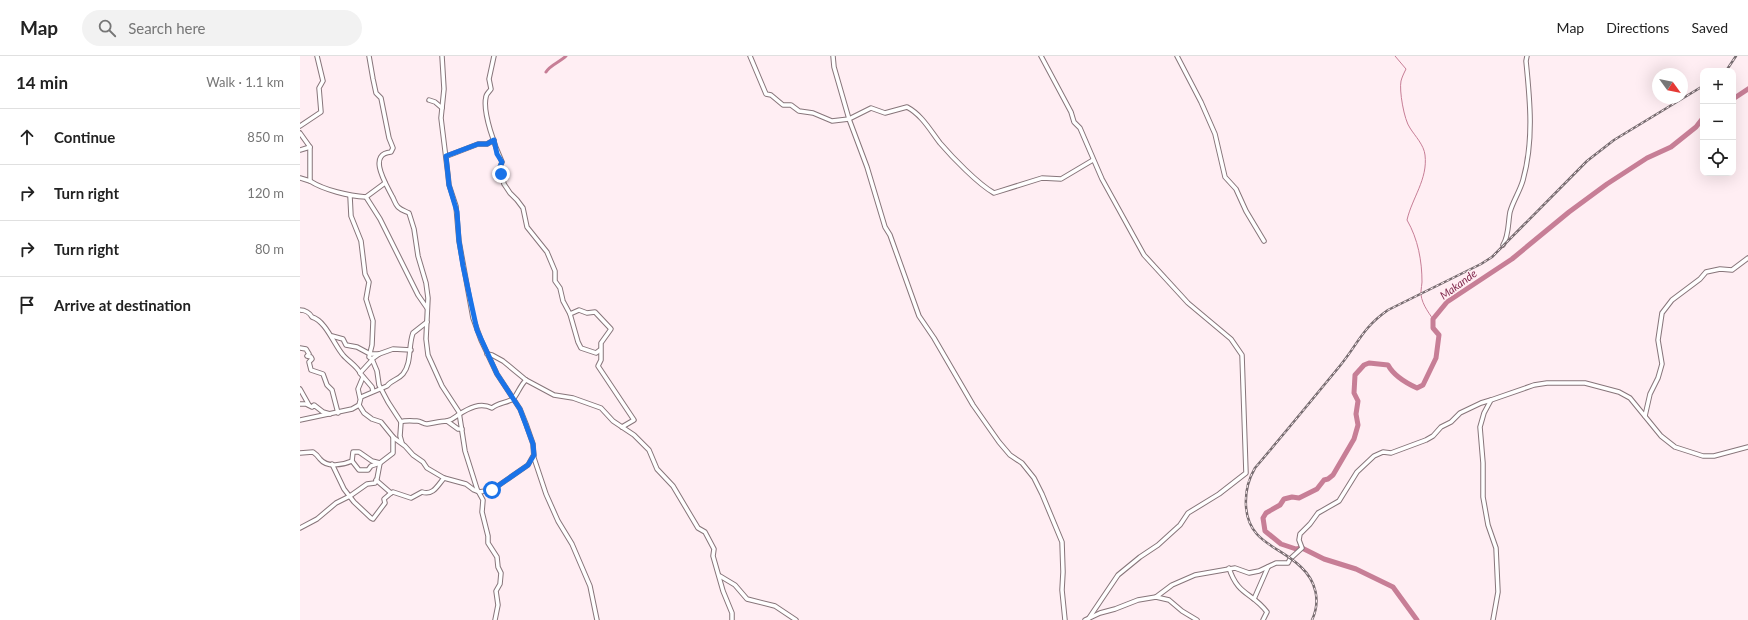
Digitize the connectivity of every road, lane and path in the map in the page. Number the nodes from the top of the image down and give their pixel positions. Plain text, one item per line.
1 (317, 56) edge
2 (369, 56) edge
3 (442, 56) edge
4 (494, 56) edge
5 (750, 56) edge
6 (833, 56) edge
7 (1042, 56) edge
8 (1177, 56) edge
9 (1527, 56) edge
10 (429, 100) dead end
11 (442, 108) junction
12 (849, 119) junction
13 (300, 126) edge
14 (300, 133) edge
15 (494, 140) junction
16 (310, 147) junction
17 (300, 150) edge
18 (446, 156) junction
19 (1093, 160) junction
20 (300, 178) edge
21 (310, 181) junction
22 (385, 183) junction
23 (350, 196) junction
24 (366, 197) junction
25 (1264, 241) dead end
26 (1503, 245) dead end
27 (1748, 258) edge
28 (427, 309) junction
29 (300, 310) edge
30 (570, 314) junction
31 (427, 322) junction
32 (330, 336) junction
33 (300, 348) edge
34 (411, 350) junction
35 (600, 350) junction
36 (370, 354) junction
37 (379, 354) junction
38 (487, 354) junction
39 (372, 360) junction
40 (361, 373) junction
41 (526, 380) junction
42 (300, 389) edge
43 (381, 389) junction
44 (373, 392) junction
45 (360, 398) junction
46 (513, 399) junction
47 (1491, 400) junction
48 (300, 404) edge
49 (309, 405) junction
50 (359, 405) junction
51 (338, 413) junction
52 (330, 414) junction
53 (459, 414) junction
54 (1645, 417) junction
55 (300, 420) edge
56 (447, 421) junction
57 (400, 422) junction
58 (622, 427) junction
59 (462, 429) junction
60 (393, 437) junction
61 (403, 444) junction
62 (1748, 447) edge
63 (300, 453) edge
64 (534, 455) junction
65 (352, 461) junction
66 (380, 463) junction
67 (332, 464) junction
68 (444, 478) junction
69 (376, 480) junction
70 (479, 492) junction
71 (391, 493) junction
72 (350, 496) junction
73 (300, 528) edge
74 (1268, 567) junction
75 (1229, 568) junction
76 (720, 576) junction
77 (1156, 597) junction
78 (1254, 599) junction
79 (1087, 619) edge
80 (495, 620) edge
81 (597, 620) edge
82 (732, 620) edge
83 (796, 620) edge
84 (1065, 620) edge
85 (1197, 620) edge
86 (1262, 620) edge
87 (1493, 620) edge

1 - 13 street
2 - 22 street
3 - 11 street
4 - 15 street
5 - 12 street
6 - 12 street
7 - 19 street
8 - 25 street
9 - 26 street
10 - 11 street
11 - 18 street
12 - 19 street
12 - 84 street
14 - 16 street
15 - 18 street
15 - 30 street
16 - 17 street
16 - 21 street
18 - 38 street
19 - 79 street
20 - 21 street
21 - 23 street
22 - 24 street
22 - 28 street
23 - 24 street
23 - 36 street
24 - 28 street
27 - 54 street
28 - 31 street
29 - 32 street
30 - 35 street
30 - 35 street
31 - 34 street
31 - 53 street
32 - 36 street
32 - 40 street
33 - 51 street
34 - 37 street
34 - 43 street
35 - 58 street
36 - 37 street
36 - 39 street
37 - 39 street
38 - 41 street
38 - 46 street
39 - 40 street
39 - 43 street
40 - 44 street
40 - 45 street
41 - 46 street
41 - 58 street
42 - 49 street
43 - 44 street
43 - 57 street
44 - 45 street
45 - 50 street
46 - 53 street
46 - 64 street
47 - 54 street
47 - 74 street
47 - 87 street
48 - 49 street
49 - 52 street
50 - 51 street
50 - 60 street
51 - 52 street
52 - 55 street
53 - 56 street
53 - 59 street
54 - 62 street
56 - 57 street
56 - 59 street
57 - 61 street
58 - 76 street
59 - 70 street
60 - 61 street
60 - 66 street
61 - 68 street
63 - 67 street
64 - 70 street
64 - 81 street
65 - 66 street
65 - 66 street
65 - 67 street
66 - 69 street
67 - 72 street
68 - 70 street
68 - 71 street
69 - 71 street
69 - 72 street
70 - 80 street
71 - 72 street
72 - 73 street
74 - 75 street
74 - 78 street
75 - 77 street
75 - 78 street
76 - 82 street
76 - 83 street
77 - 79 street
77 - 85 street
78 - 86 street

